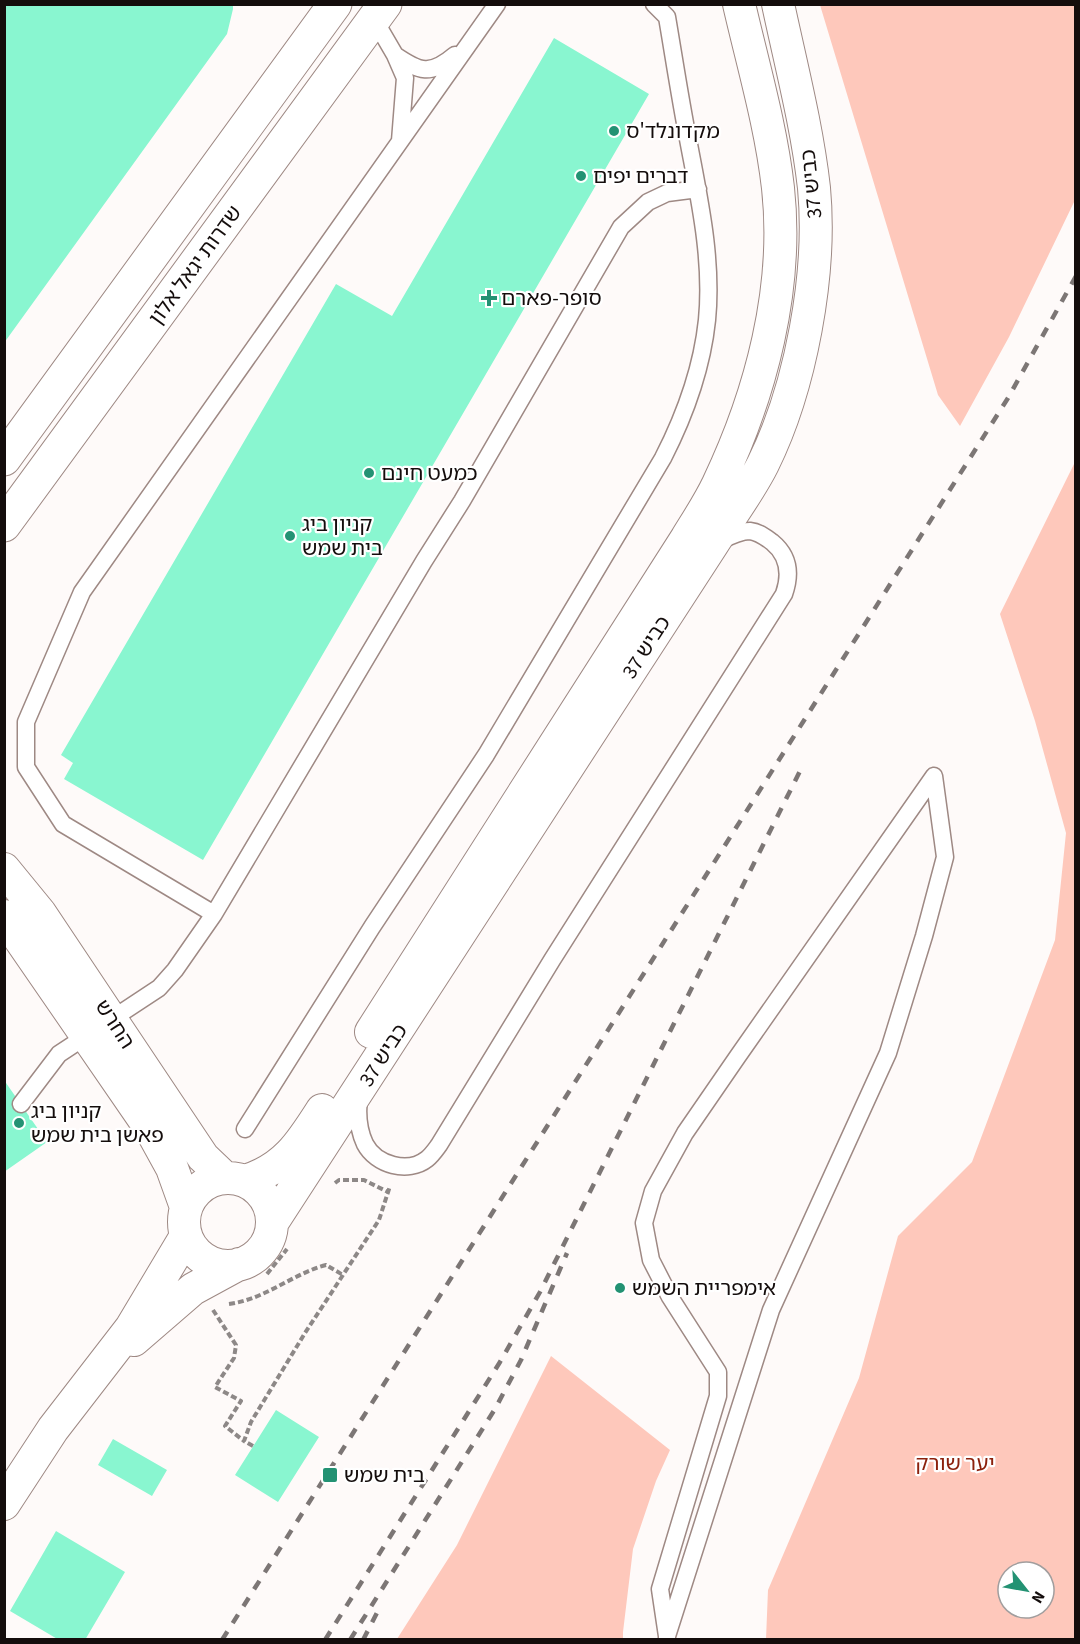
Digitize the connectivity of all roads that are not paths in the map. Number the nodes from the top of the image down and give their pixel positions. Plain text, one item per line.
1 (497, 4) edge
2 (654, 4) edge
3 (739, 4) edge
4 (778, 4) edge
5 (332, 7) edge
6 (379, 12) edge
7 (469, 43) junction
8 (395, 55) junction
9 (399, 142) junction
10 (698, 189) junction
11 (4, 459) edge
12 (4, 525) edge
13 (712, 545) junction
14 (4, 869) edge
15 (214, 914) junction
16 (4, 916) edge
17 (100, 1027) junction
18 (360, 1090) junction
19 (21, 1104) dead end
20 (245, 1129) dead end
21 (236, 1179) junction
22 (186, 1221) junction
23 (272, 1223) junction
24 (239, 1264) junction
25 (53, 1429) junction
26 (4, 1504) edge
27 (667, 1638) edge

1 - 7 lane
2 - 10 lane
3 - 21 street, כביש 37
4 - 13 street, כביש 37
5 - 11 main road, שדרות יגאל אלון
6 - 8 lane
6 - 12 main road, שדרות יגאל אלון
7 - 8 lane
7 - 9 lane
8 - 9 lane
9 - 15 lane
10 - 15 lane
10 - 20 lane
13 - 18 street, כביש 37
13 - 18 lane
14 - 17 street, החרש
15 - 17 lane
16 - 17 street, החרש
17 - 19 lane
17 - 21 street, החרש
17 - 22 street, החרש
18 - 23 street, כביש 37
21 - 22 street
21 - 23 street
22 - 24 street
22 - 25 street
23 - 24 street
24 - 25 street
25 - 26 street
27 - 27 lane

